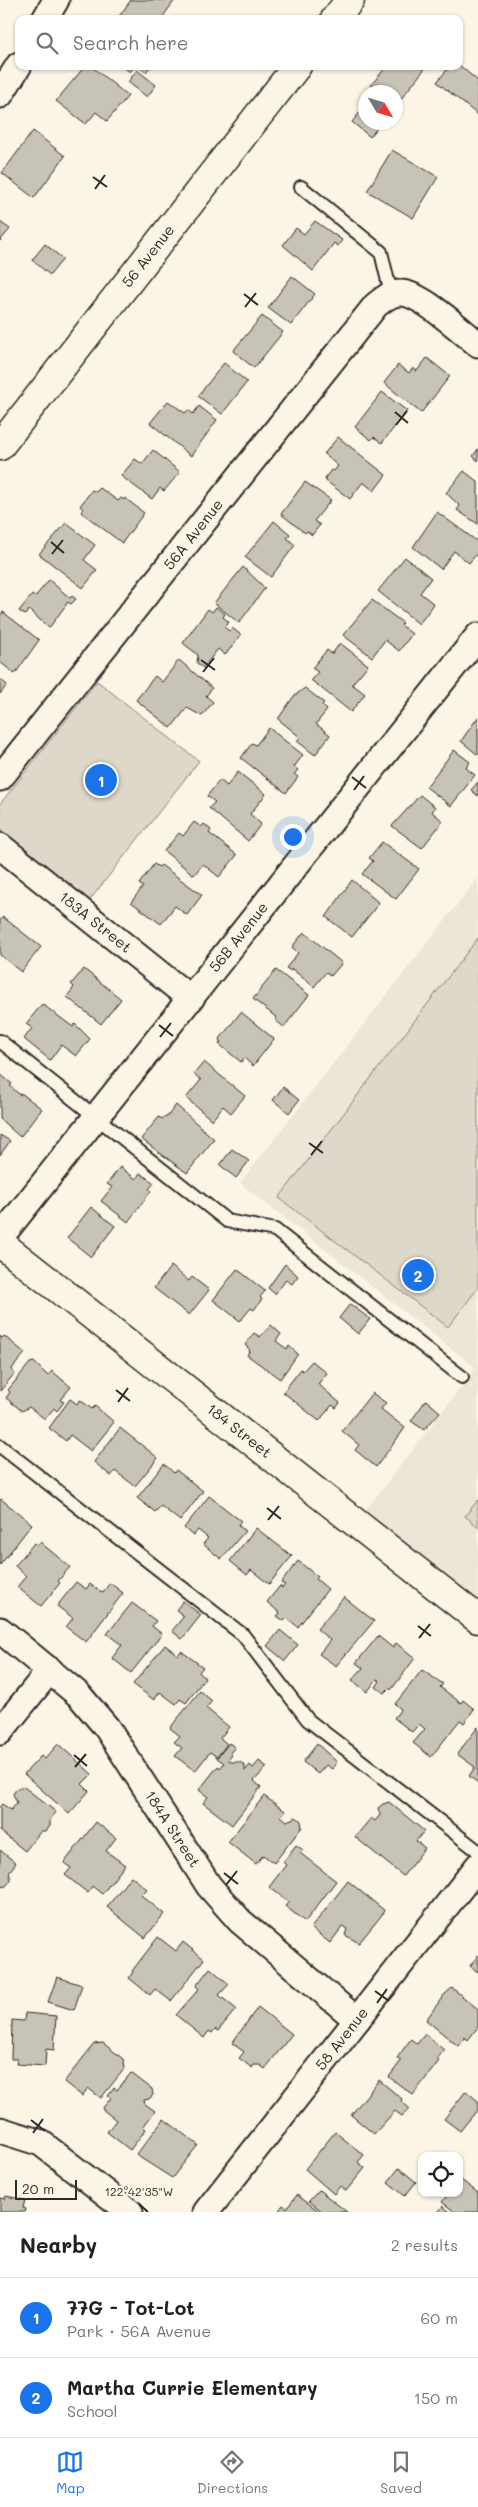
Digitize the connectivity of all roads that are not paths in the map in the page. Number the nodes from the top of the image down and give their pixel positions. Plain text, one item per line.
1 (56, 0) edge
2 (350, 0) edge
3 (47, 15) edge
4 (338, 15) edge
5 (16, 70) edge
6 (294, 70) edge
7 (0, 95) edge
8 (301, 187) dead end
9 (391, 294) junction
10 (478, 344) edge
11 (0, 446) edge
12 (478, 636) edge
13 (0, 778) edge
14 (0, 846) edge
15 (190, 999) junction
16 (0, 1041) edge
17 (97, 1118) junction
18 (0, 1238) edge
19 (0, 1243) edge
20 (462, 1377) dead end
21 (0, 1446) edge
22 (478, 1619) edge
23 (0, 1630) edge
24 (50, 1670) junction
25 (0, 1732) edge
26 (478, 1852) edge
27 (478, 1866) edge
28 (357, 2020) junction
29 (0, 2130) edge
30 (130, 2212) edge
31 (206, 2212) edge

1 - 3 street
2 - 4 main road
5 - 7 street
6 - 11 main road, 56 Avenue
8 - 9 lane
9 - 10 street
9 - 13 street, 56A Avenue
12 - 15 street, 56B Avenue
14 - 15 street, 183A Street
15 - 17 street, 56B Avenue
16 - 17 lane
17 - 18 street, 56B Avenue
17 - 20 lane
19 - 22 main road, 184 Street
21 - 26 lane
23 - 24 street, 184A Street
24 - 25 street
24 - 28 street, 184A Street
27 - 28 street, 58 Avenue
28 - 31 street, 58 Avenue
29 - 30 street

